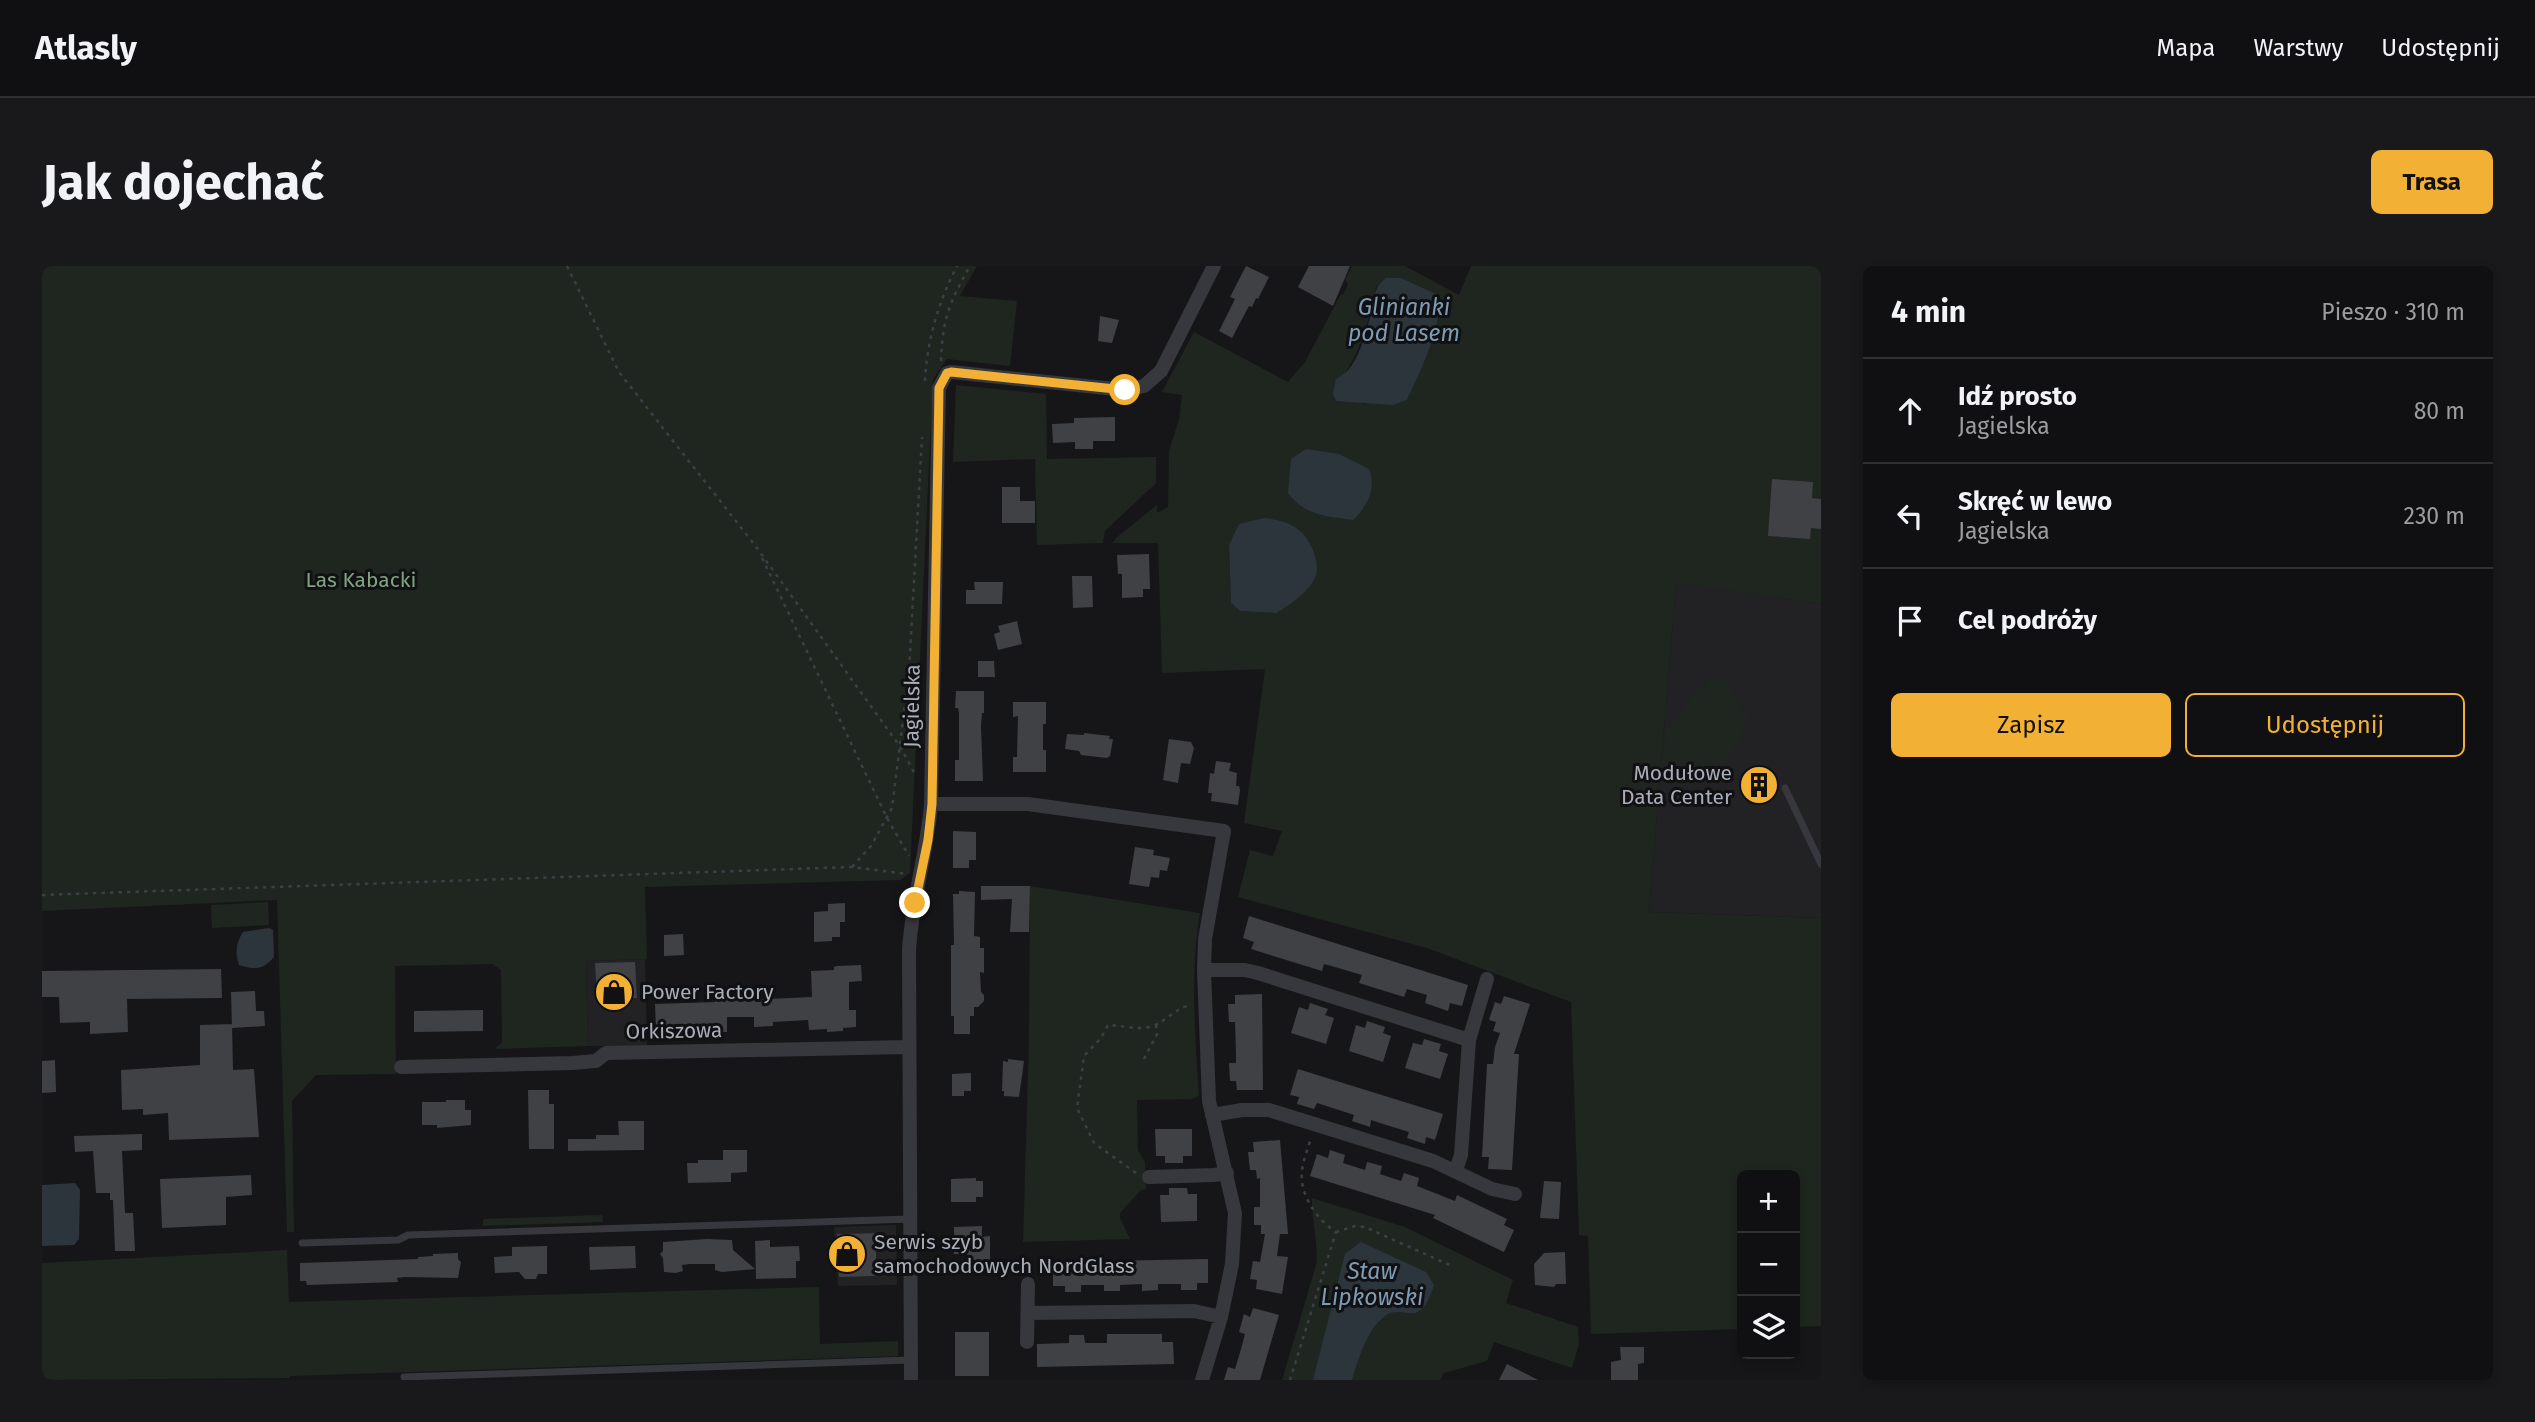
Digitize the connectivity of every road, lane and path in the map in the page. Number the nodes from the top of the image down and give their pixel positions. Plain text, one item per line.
1 (567, 266) edge
2 (957, 266) edge
3 (970, 266) edge
4 (1214, 266) edge
5 (942, 379) junction
6 (925, 390) dead end
7 (922, 430) dead end
8 (757, 548) junction
9 (901, 748) junction
10 (919, 781) dead end
11 (1785, 788) dead end
12 (932, 804) junction
13 (887, 817) junction
14 (1821, 864) edge
15 (852, 867) junction
16 (921, 876) junction
17 (42, 894) edge
18 (1204, 970) junction
19 (1487, 979) dead end
20 (1205, 1005) junction
21 (1157, 1024) junction
22 (1469, 1040) junction
23 (909, 1047) junction
24 (1144, 1059) dead end
25 (401, 1067) dead end
26 (1212, 1115) junction
27 (1316, 1123) junction
28 (1456, 1170) junction
29 (1227, 1172) junction
30 (1149, 1177) joint
31 (1516, 1194) dead end
32 (910, 1219) junction
33 (1336, 1231) junction
34 (302, 1242) dead end
35 (1454, 1267) dead end
36 (1028, 1284) dead end
37 (1028, 1313) junction
38 (1221, 1317) junction
39 (1027, 1342) dead end
40 (911, 1360) junction
41 (404, 1377) dead end
42 (911, 1380) edge
43 (1202, 1380) edge
44 (1290, 1380) edge

1 - 8 path
2 - 6 path
3 - 5 path
4 - 5 street
5 - 12 street, Jagielska
7 - 9 path
8 - 9 path
8 - 13 path
9 - 10 path
9 - 13 path
11 - 14 lane
12 - 16 street, Jagielska
12 - 18 street
13 - 15 path
13 - 16 path
15 - 16 path
15 - 17 path
16 - 23 street, Jagielska
18 - 20 street
18 - 22 street
19 - 22 street
20 - 21 path
20 - 26 street
21 - 24 path
21 - 30 path
22 - 28 street
23 - 25 street, Orkiszowa
23 - 32 street, Jagielska
26 - 27 street
26 - 29 street
27 - 28 street
27 - 33 path
28 - 31 street
29 - 30 street
29 - 38 street
32 - 34 lane
32 - 40 street, Jagielska
33 - 35 path
33 - 44 path
36 - 37 street
37 - 38 street
37 - 39 street
38 - 43 street
40 - 41 lane
40 - 42 street, Jagielska

